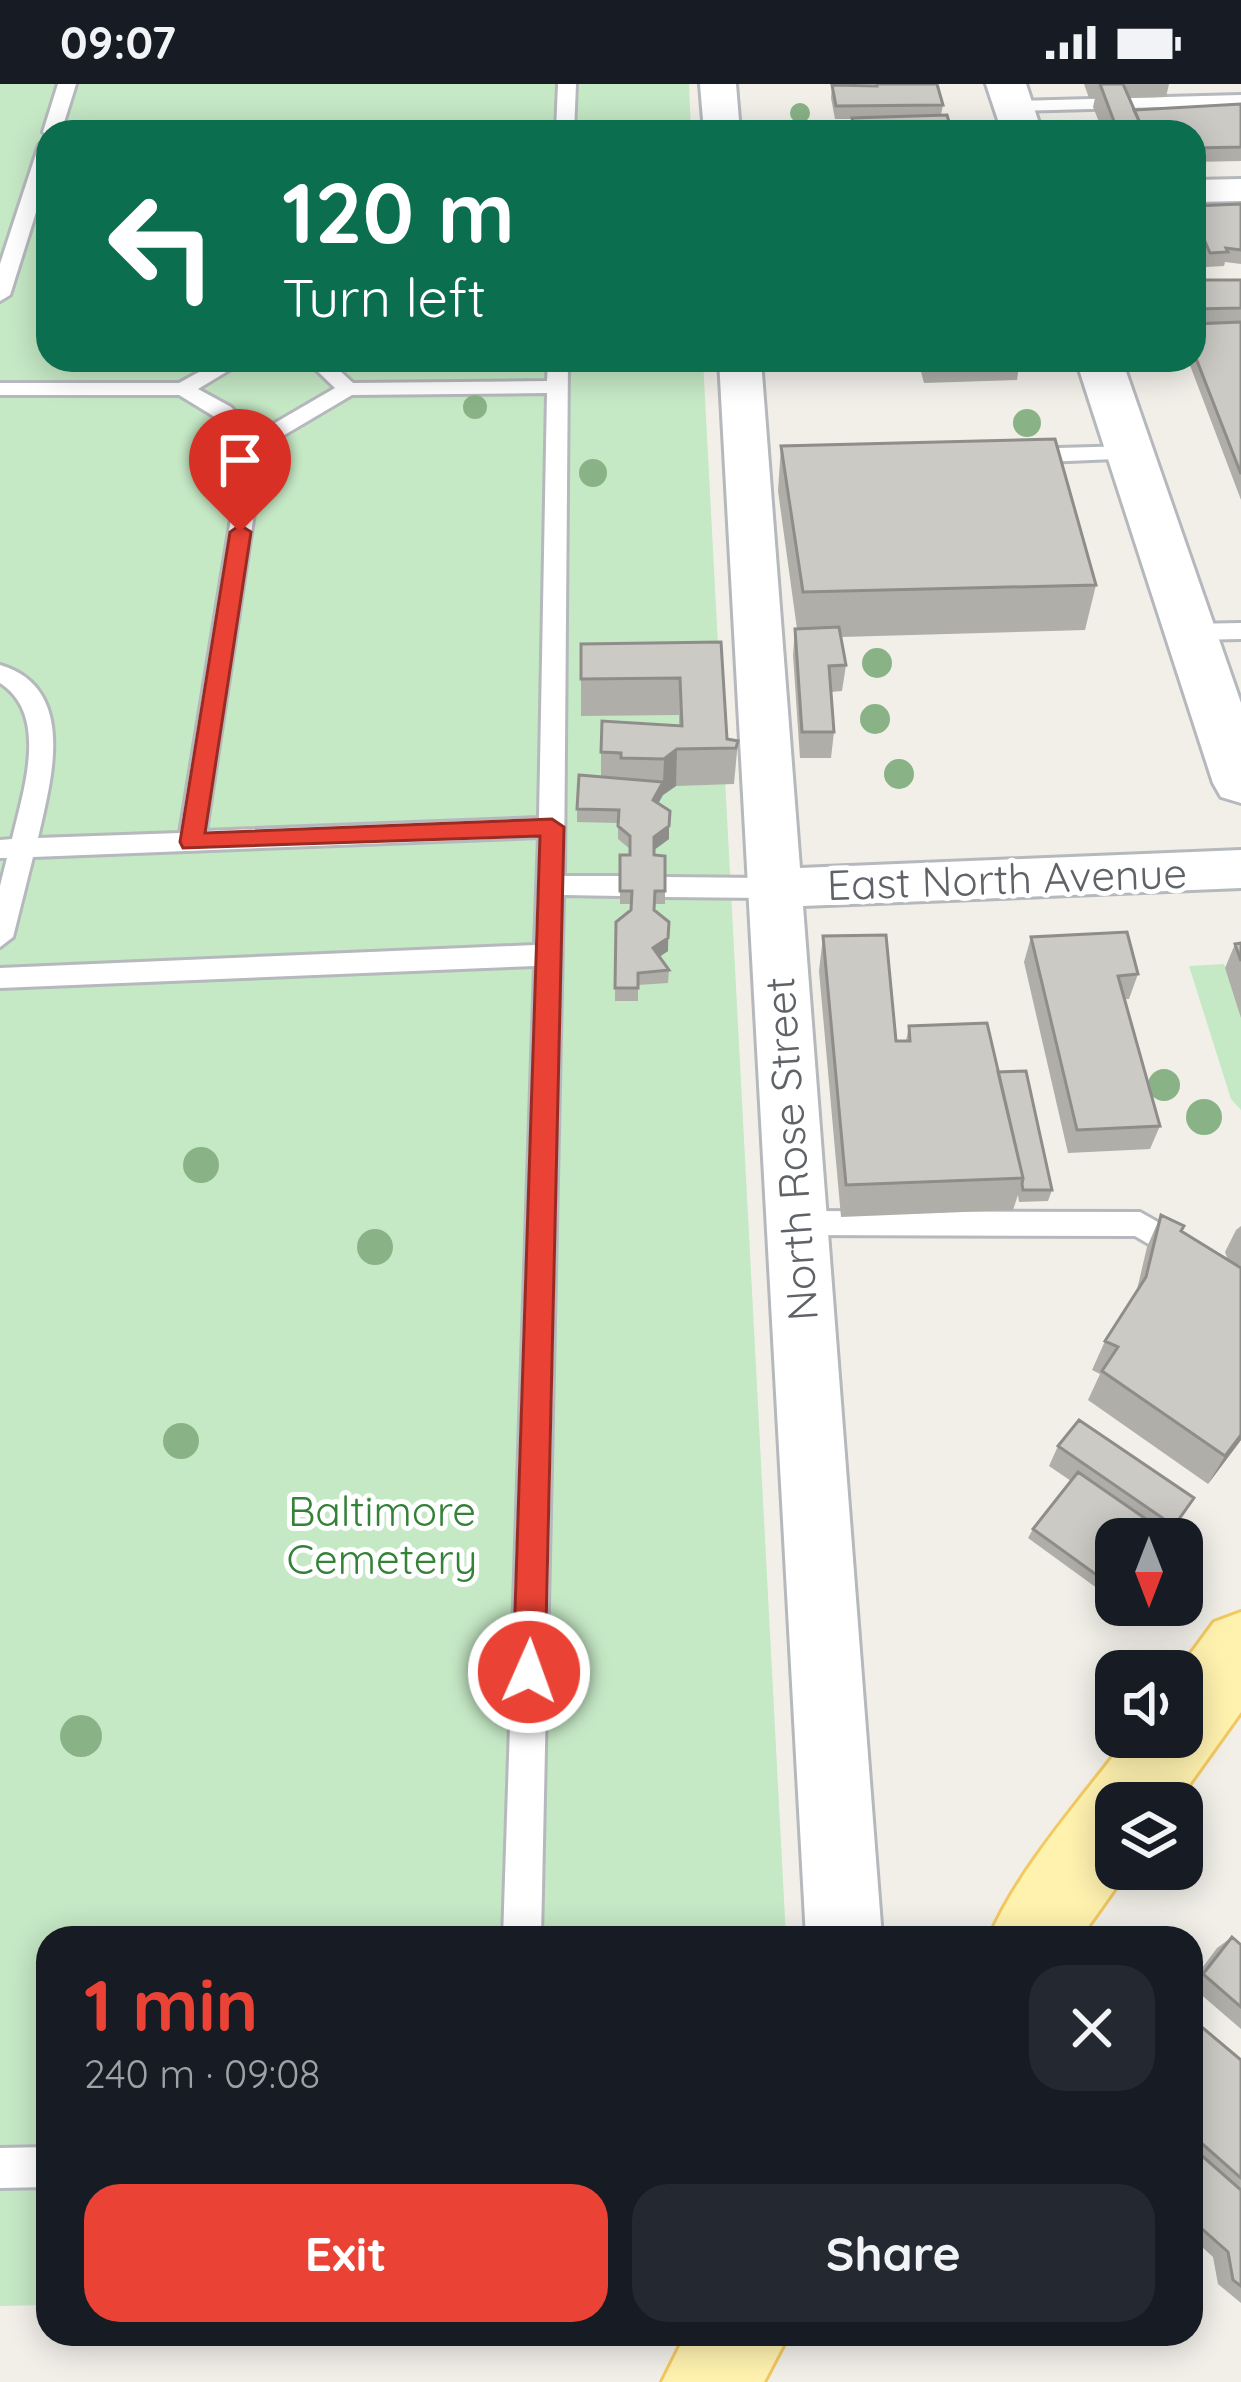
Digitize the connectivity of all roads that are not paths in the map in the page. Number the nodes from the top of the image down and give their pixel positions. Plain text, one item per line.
1 (68, 84) edge
2 (567, 84) edge
3 (718, 84) edge
4 (1206, 92) edge
5 (1241, 100) edge
6 (1014, 107) edge
7 (56, 120) edge
8 (566, 120) edge
9 (721, 120) edge
10 (36, 183) edge
11 (1241, 190) edge
12 (1206, 191) edge
13 (0, 296) edge
14 (214, 372) edge
15 (329, 372) edge
16 (741, 372) edge
17 (1103, 372) edge
18 (558, 374) edge
19 (0, 389) edge
20 (183, 389) junction
21 (348, 389) junction
22 (254, 443) junction
23 (1130, 454) junction
24 (1000, 456) edge
25 (1241, 631) edge
26 (1190, 632) junction
27 (0, 673) edge
28 (1241, 783) edge
29 (552, 827) junction
30 (191, 842) junction
31 (10, 849) edge
32 (1241, 869) edge
33 (550, 885) junction
34 (620, 886) edge
35 (665, 887) edge
36 (774, 888) junction
37 (0, 937) edge
38 (547, 955) junction
39 (0, 978) edge
40 (795, 1223) junction
41 (1241, 1285) edge
42 (1241, 1648) edge
43 (1203, 1700) edge
44 (1095, 1849) edge
45 (522, 1926) edge
46 (843, 1926) edge
47 (1039, 1926) edge
48 (36, 2167) edge
49 (0, 2168) edge
50 (734, 2346) edge
51 (708, 2382) edge

1 - 7 lane
2 - 8 lane
3 - 9 street
4 - 5 lane
4 - 6 lane
10 - 13 lane
11 - 12 street
14 - 20 lane
15 - 21 lane
16 - 36 street, North Rose Street
17 - 23 street
18 - 21 lane
18 - 29 lane
19 - 20 lane
20 - 22 lane
21 - 22 lane
22 - 30 lane
23 - 24 lane
23 - 26 street
25 - 26 lane
26 - 28 street
27 - 31 lane
29 - 30 lane
29 - 33 lane
30 - 31 lane
31 - 37 lane
32 - 36 street, East North Avenue
33 - 34 lane
33 - 38 lane
35 - 36 lane
36 - 40 street, North Rose Street
38 - 39 lane
38 - 45 lane
40 - 41 lane
40 - 46 street, North Rose Street
42 - 43 main road
44 - 47 main road
48 - 49 lane
50 - 51 main road

